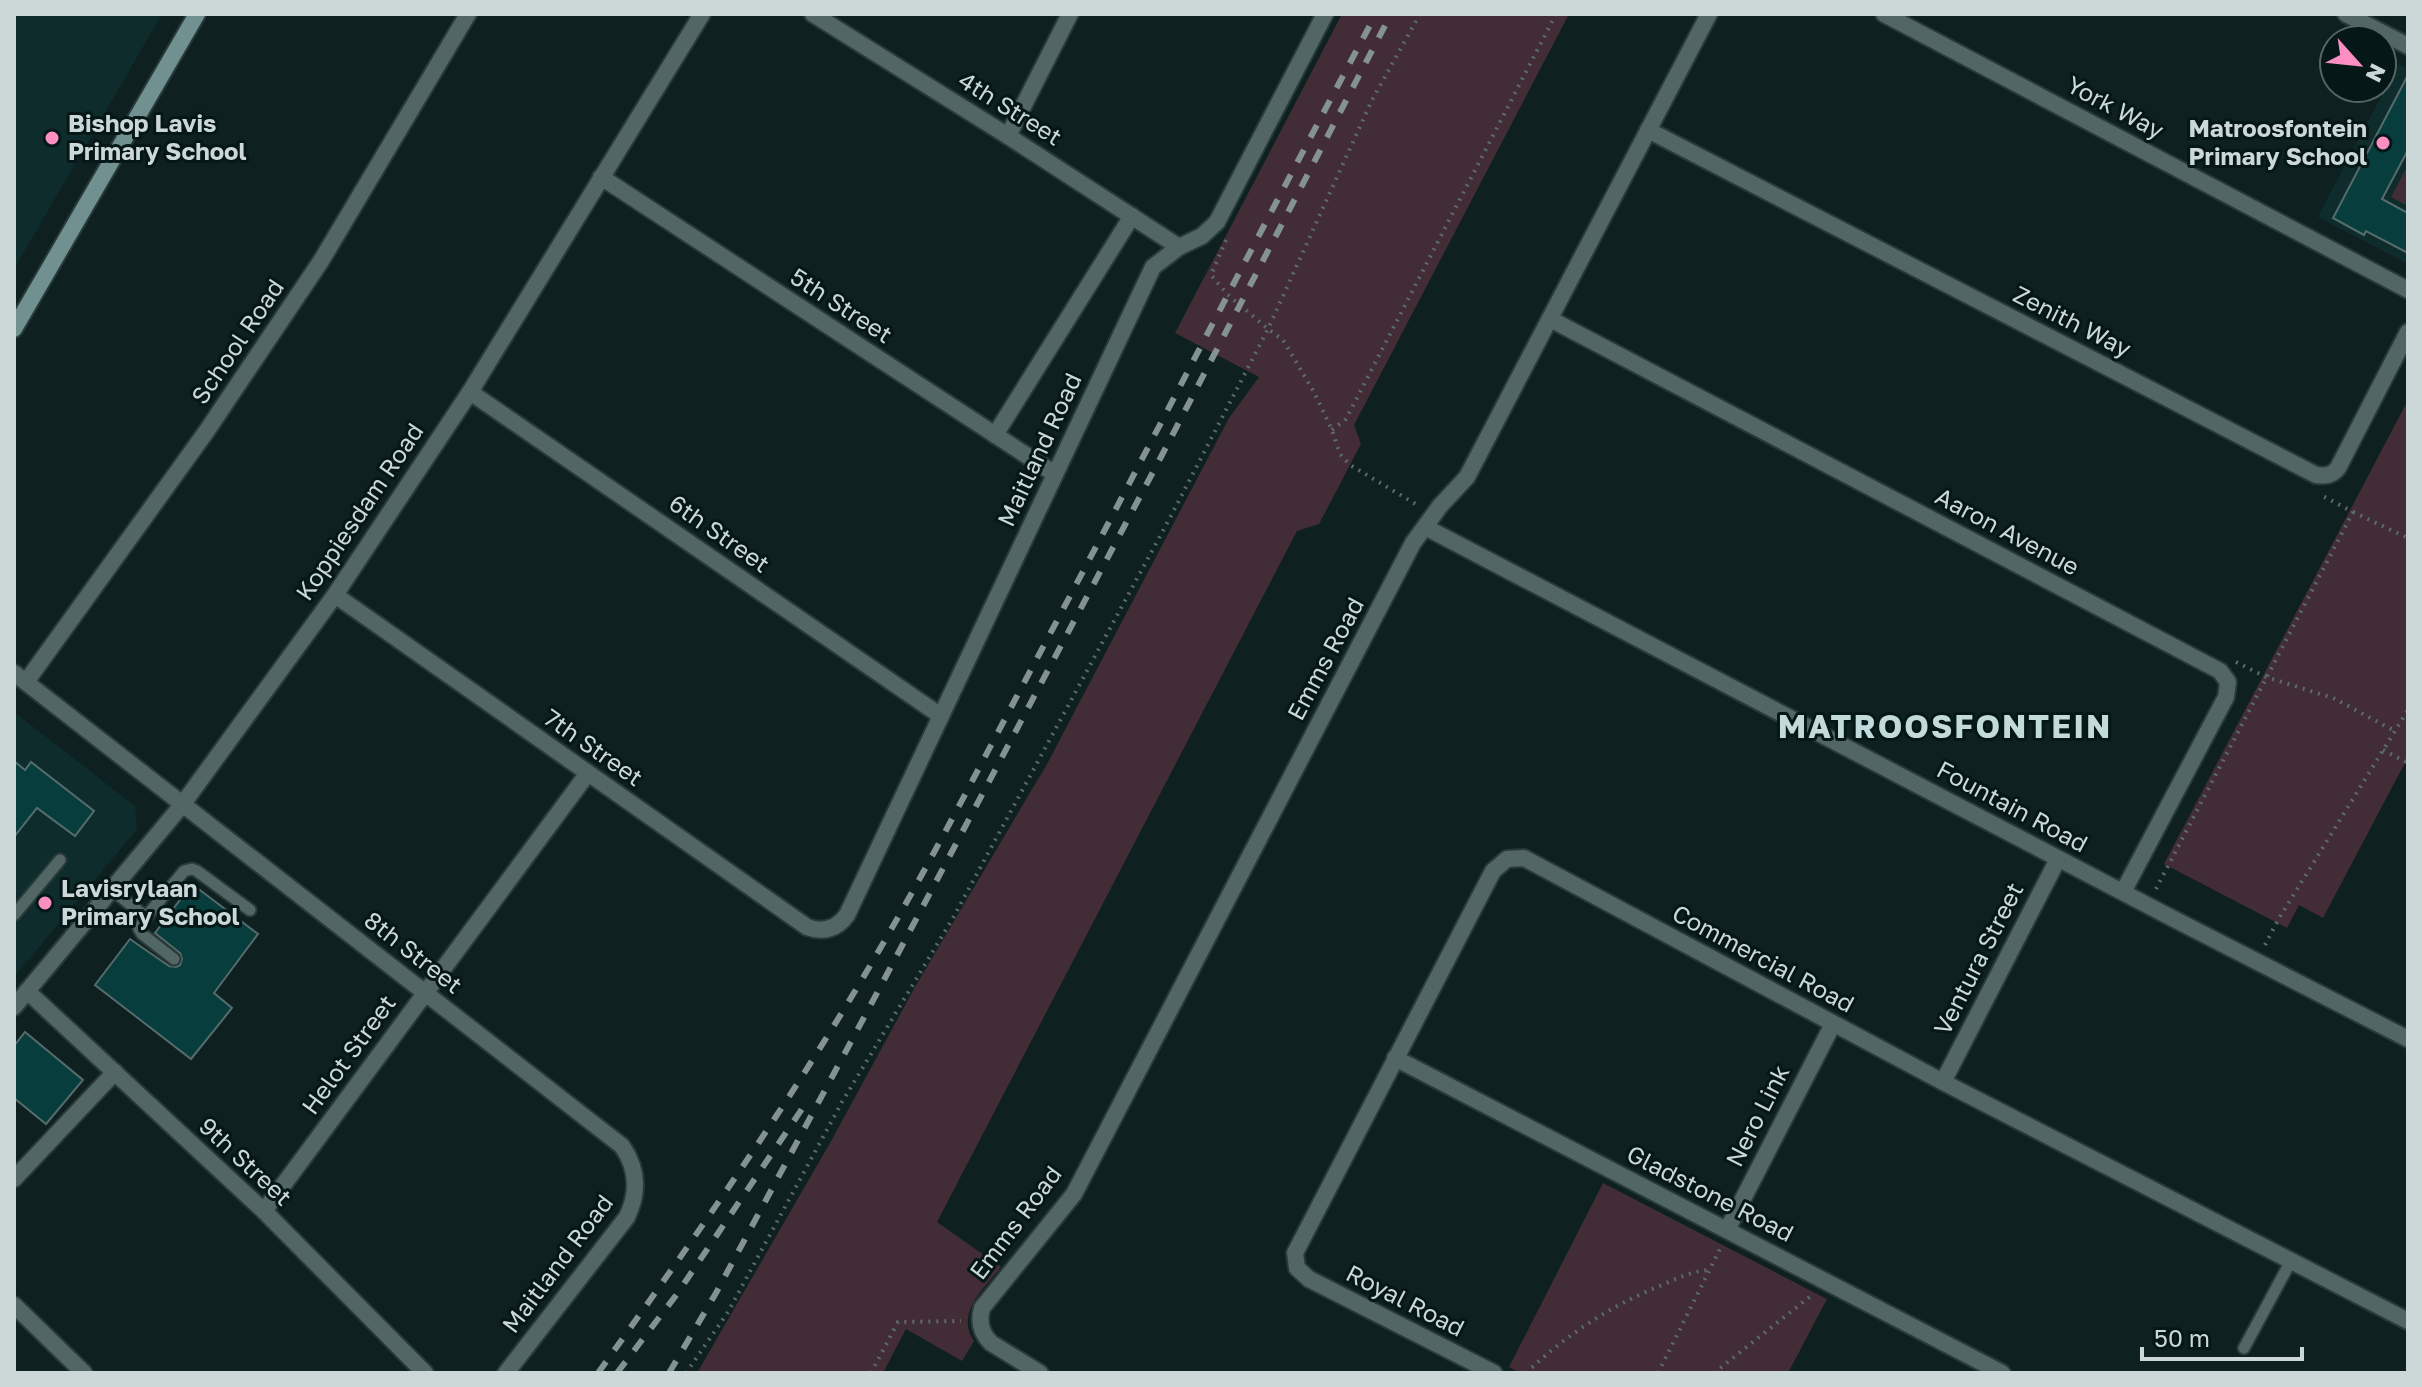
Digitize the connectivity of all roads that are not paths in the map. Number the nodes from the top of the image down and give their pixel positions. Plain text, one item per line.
1 (197, 14) edge
2 (468, 14) edge
3 (702, 14) edge
4 (813, 14) edge
5 (1070, 14) edge
6 (1325, 14) edge
7 (1709, 14) edge
8 (1884, 14) edge
9 (2346, 14) edge
10 (2408, 46) edge
11 (1648, 130) junction
12 (1008, 136) junction
13 (601, 177) junction
14 (1132, 216) junction
15 (1179, 247) junction
16 (2408, 290) edge
17 (1550, 319) junction
18 (14, 329) edge
19 (2408, 332) edge
20 (470, 392) junction
21 (995, 435) junction
22 (1055, 474) junction
23 (1430, 521) junction
24 (335, 595) junction
25 (20, 678) edge
26 (941, 716) junction
27 (588, 773) junction
28 (182, 805) junction
29 (2058, 859) junction
30 (60, 860) dead end
31 (112, 890) junction
32 (2123, 892) junction
33 (250, 910) dead end
34 (14, 915) edge
35 (146, 917) junction
36 (828, 930) joint
37 (174, 959) dead end
38 (425, 992) junction
39 (18, 1001) edge
40 (1833, 1024) junction
41 (2408, 1039) edge
42 (1395, 1058) junction
43 (115, 1072) junction
44 (1943, 1082) junction
45 (614, 1138) joint
46 (14, 1179) edge
47 (264, 1211) junction
48 (1727, 1230) junction
49 (2291, 1261) junction
50 (1297, 1268) joint
51 (14, 1305) edge
52 (2408, 1321) edge
53 (2244, 1348) dead end
54 (84, 1373) edge
55 (425, 1373) edge
56 (506, 1373) edge
57 (1040, 1373) edge
58 (1494, 1373) edge
59 (2002, 1373) edge

1 - 18 street
2 - 25 street, School Road
3 - 13 street, Koppiesdam Road
4 - 12 street, 4th Street
5 - 12 street
6 - 15 street, Maitland Road
7 - 11 street, Emms Road
8 - 16 street, York Way
9 - 10 street
11 - 17 street, Emms Road
11 - 19 street, Zenith Way
12 - 14 street, 4th Street
13 - 20 street, Koppiesdam Road
13 - 21 street, 5th Street
14 - 15 street, 4th Street
14 - 21 street
15 - 22 street, Maitland Road
17 - 23 street, Emms Road
17 - 32 street, Aaron Avenue
20 - 24 street, Koppiesdam Road
20 - 26 street, 6th Street
21 - 22 street, 5th Street
22 - 26 street, Maitland Road
23 - 29 street, Fountain Road
23 - 57 street, Emms Road
24 - 27 street, 7th Street
24 - 28 street, Koppiesdam Road
25 - 28 street, 8th Street
26 - 36 street, Maitland Road
27 - 36 street, 7th Street
27 - 38 street, Helot Street
28 - 31 street, Koppiesdam Road
28 - 38 street, 8th Street
29 - 32 street, Fountain Road
29 - 44 street, Ventura Street
30 - 34 lane
31 - 35 lane
31 - 39 street, Koppiesdam Road
32 - 41 street, Fountain Road
33 - 35 lane
35 - 37 lane
38 - 45 street, 8th Street
38 - 47 street, Helot Street
39 - 43 street, 9th Street
40 - 42 street, Commercial Road
40 - 44 street, Commercial Road
40 - 48 street, Nero Link
42 - 48 street, Gladstone Road
42 - 50 street, Commercial Road
43 - 46 street
43 - 47 street, 9th Street
44 - 49 street, Commercial Road
45 - 56 street, Maitland Road
47 - 55 street, 9th Street
48 - 59 street, Gladstone Road
49 - 52 street, Commercial Road
49 - 53 lane
50 - 58 street, Royal Road
51 - 54 street

